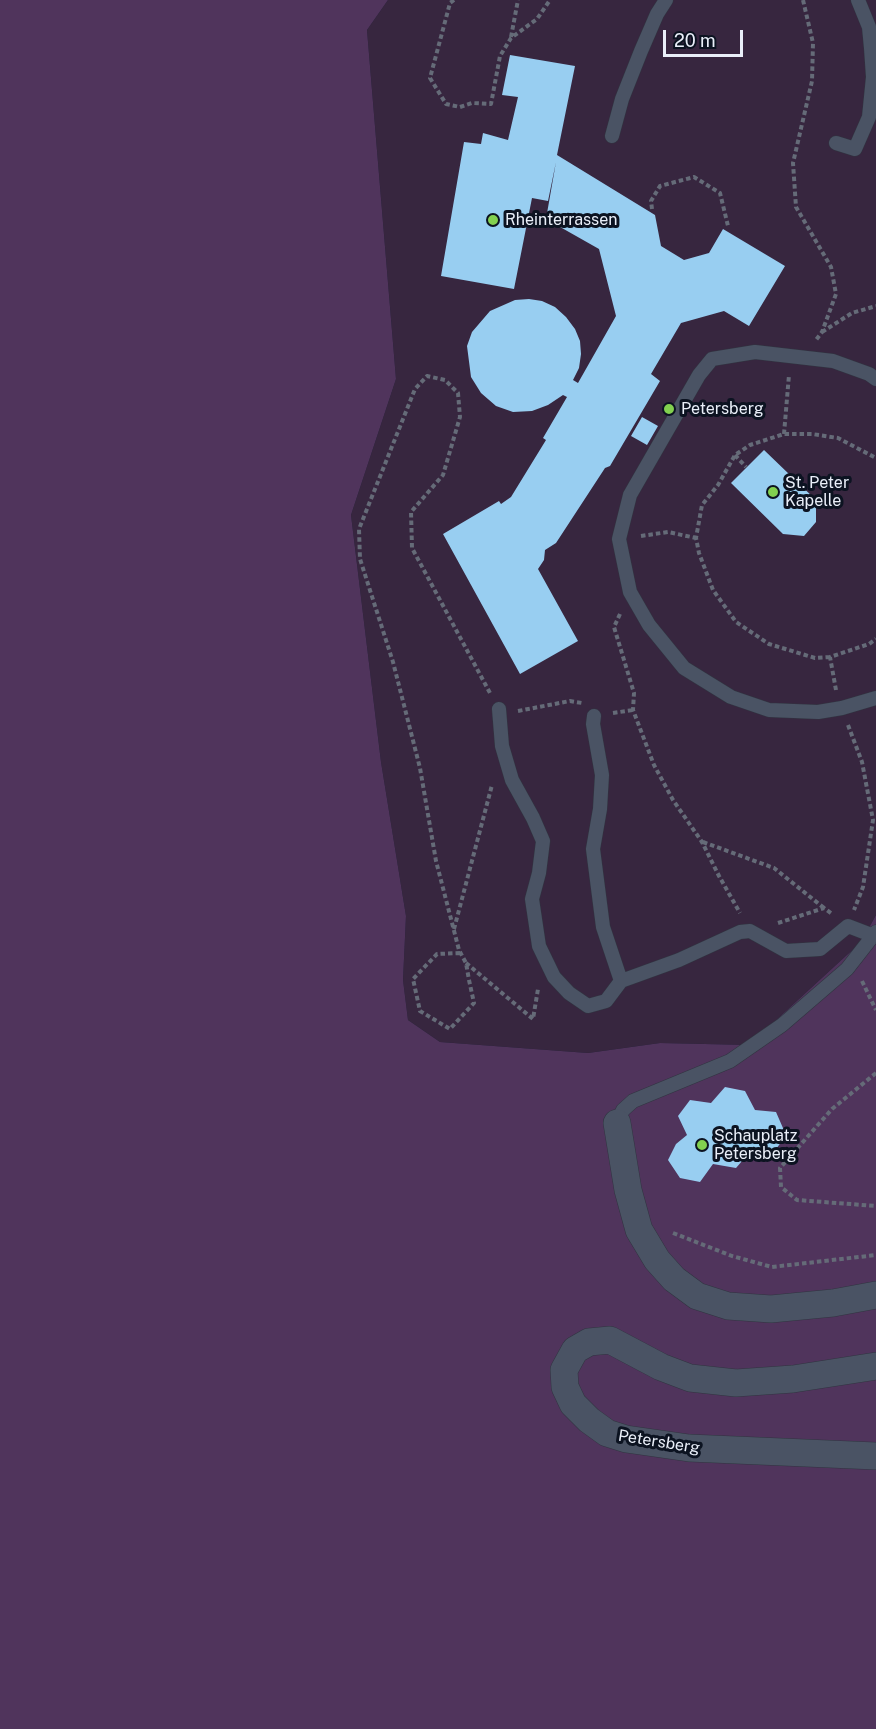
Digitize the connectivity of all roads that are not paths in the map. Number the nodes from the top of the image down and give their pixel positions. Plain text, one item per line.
1 (666, 0) edge
2 (858, 0) edge
3 (872, 22) edge
4 (612, 136) dead end
5 (836, 143) dead end
6 (876, 379) edge
7 (876, 698) edge
8 (499, 709) road end
9 (594, 716) road end
10 (875, 934) edge
11 (621, 981) junction
12 (616, 1123) joint
13 (876, 1295) edge
14 (876, 1366) edge
15 (876, 1456) edge

1 - 4 lane
2 - 3 lane
3 - 5 lane
6 - 7 lane
8 - 11 lane
9 - 11 lane
10 - 11 lane
10 - 12 lane
12 - 13 street
14 - 15 street, Petersberg

